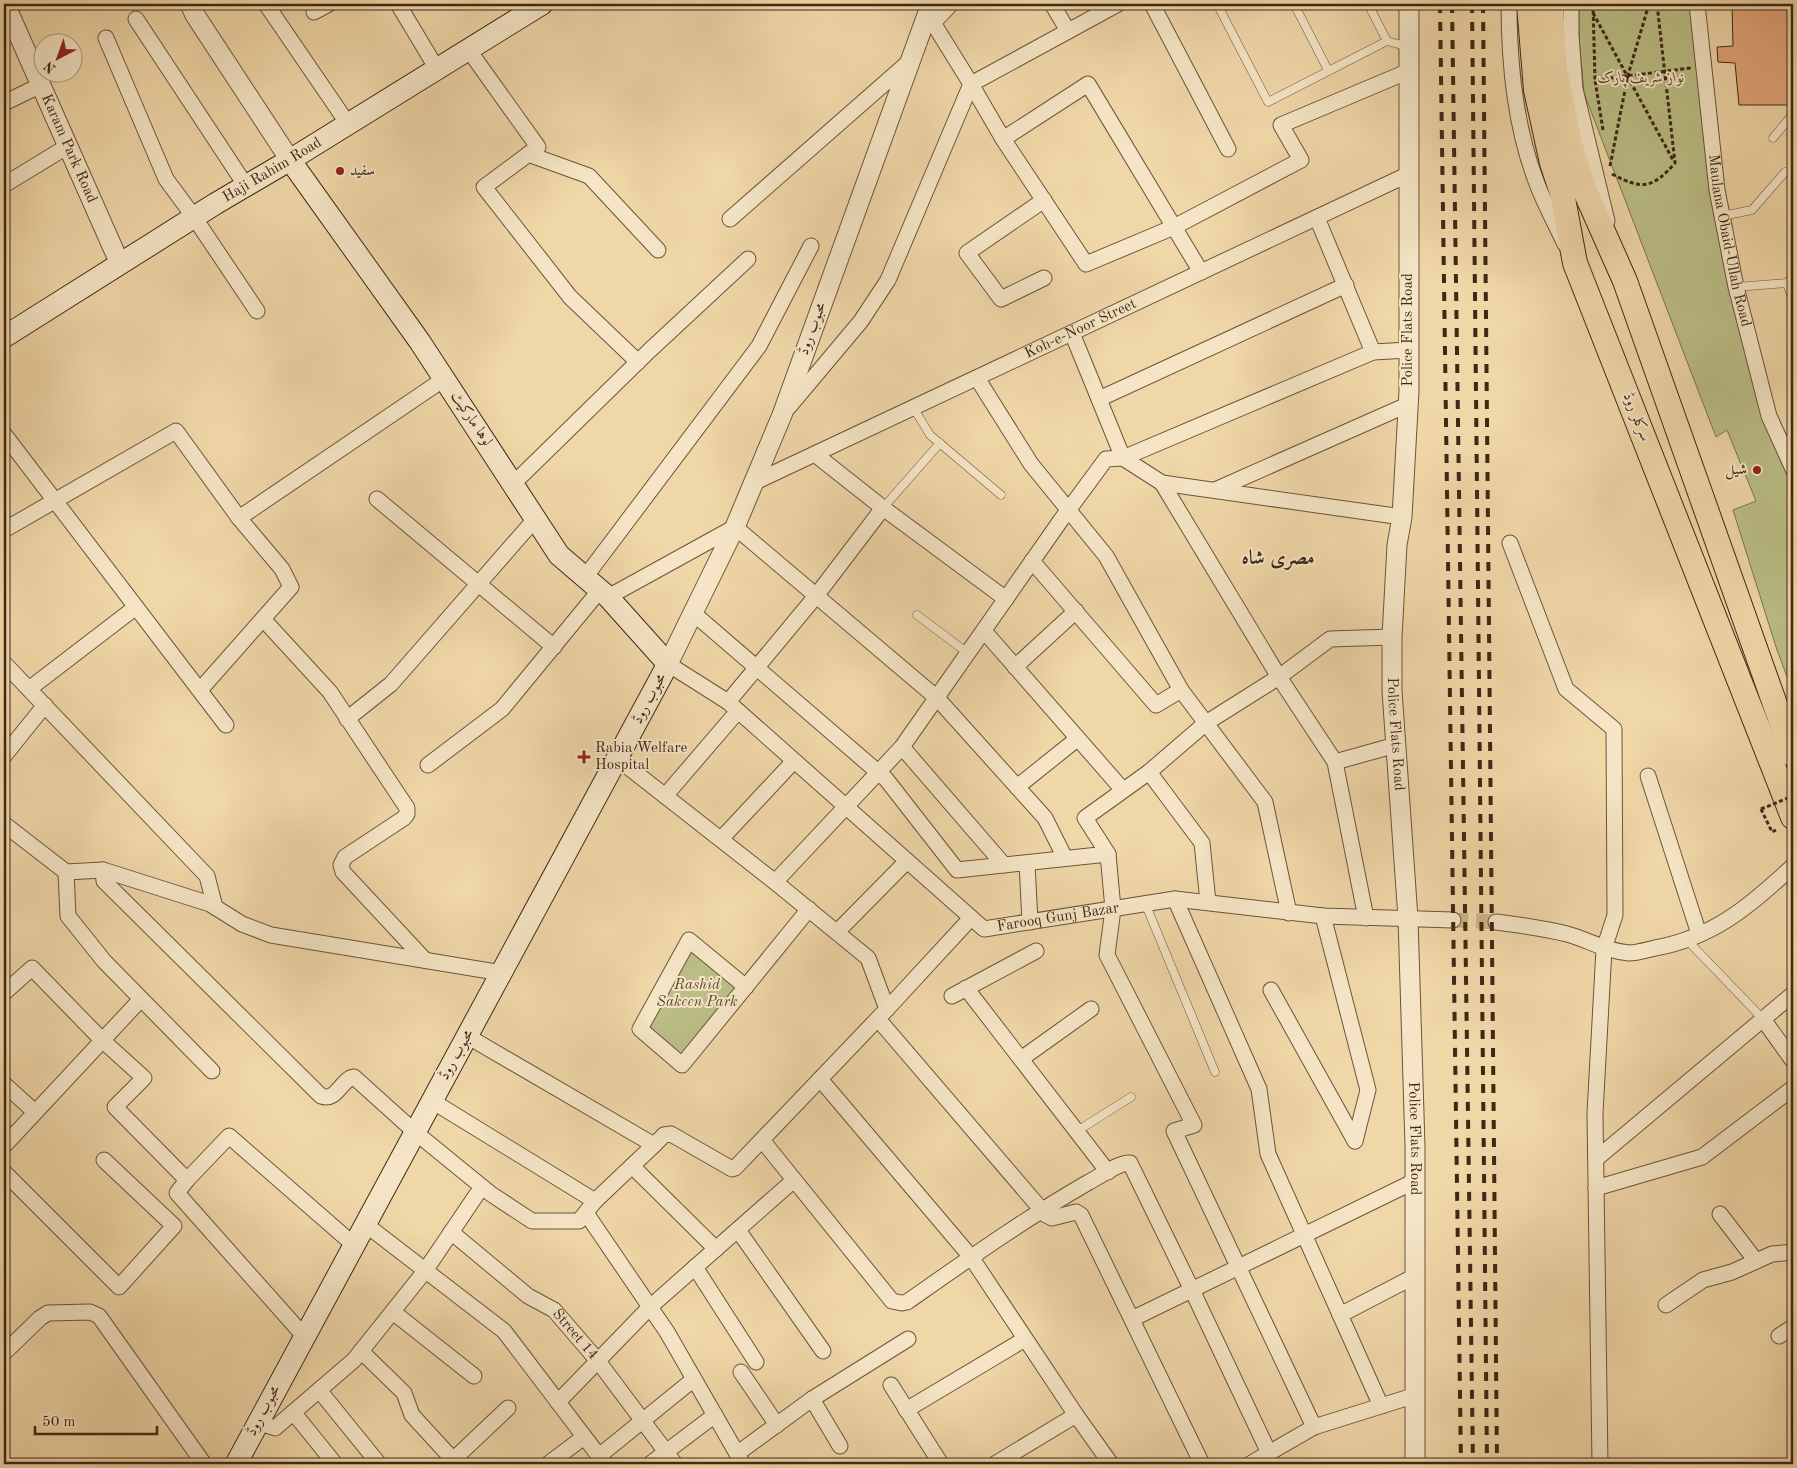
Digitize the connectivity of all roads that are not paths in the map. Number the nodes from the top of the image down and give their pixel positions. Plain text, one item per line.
1 (5, 4) edge
2 (190, 4) edge
3 (266, 4) edge
4 (329, 4) edge
5 (398, 4) edge
6 (951, 4) edge
7 (1052, 4) edge
8 (1118, 4) edge
9 (1152, 4) edge
10 (1217, 4) edge
11 (1294, 4) edge
12 (1368, 4) edge
13 (1409, 4) edge
14 (1509, 4) edge
15 (1529, 4) edge
16 (1551, 4) edge
17 (1571, 4) edge
18 (1696, 4) edge
19 (528, 7) edge
20 (314, 12) dead end
21 (930, 13) edge
22 (136, 19) dead end
23 (1068, 31) junction
24 (106, 38) dead end
25 (1387, 41) junction
26 (1409, 47) junction
27 (468, 49) junction
28 (910, 61) junction
29 (437, 68) junction
30 (1328, 70) junction
31 (1409, 71) junction
32 (972, 84) junction
33 (41, 86) junction
34 (4, 102) edge
35 (1793, 114) edge
36 (348, 124) junction
37 (1773, 138) dead end
38 (1003, 139) junction
39 (68, 146) junction
40 (1228, 149) dead end
41 (528, 154) junction
42 (290, 160) junction
43 (1785, 172) dead end
44 (1409, 174) junction
45 (4, 185) edge
46 (246, 186) junction
47 (1044, 200) junction
48 (1722, 216) junction
49 (194, 217) junction
50 (1317, 218) junction
51 (730, 219) dead end
52 (1174, 226) junction
53 (811, 246) dead end
54 (658, 250) dead end
55 (1615, 258) junction
56 (748, 260) dead end
57 (1575, 263) junction
58 (120, 264) junction
59 (1201, 272) junction
60 (1793, 276) edge
61 (1044, 278) dead end
62 (1787, 283) junction
63 (1346, 285) junction
64 (1736, 287) junction
65 (1793, 301) edge
66 (257, 311) dead end
67 (1072, 333) junction
68 (4, 338) edge
69 (1408, 350) junction
70 (1373, 352) junction
71 (638, 362) junction
72 (977, 378) junction
73 (444, 379) junction
74 (1099, 399) junction
75 (1407, 405) junction
76 (913, 407) junction
77 (782, 414) junction
78 (4, 434) edge
79 (940, 443) junction
80 (1683, 443) junction
81 (1651, 454) junction
82 (816, 455) junction
83 (1122, 458) junction
84 (1793, 469) edge
85 (514, 483) junction
86 (753, 483) junction
87 (1162, 483) junction
88 (1215, 490) junction
89 (1001, 495) dead end
90 (377, 500) dead end
91 (55, 501) junction
92 (883, 508) junction
93 (1069, 510) junction
94 (1402, 517) junction
95 (239, 518) junction
96 (536, 518) junction
97 (735, 527) junction
98 (4, 530) edge
99 (1510, 542) dead end
100 (1032, 561) junction
101 (478, 585) junction
102 (598, 588) junction
103 (816, 596) junction
104 (1006, 599) junction
105 (136, 607) junction
106 (1076, 611) junction
107 (693, 613) junction
108 (917, 615) dead end
109 (263, 619) junction
110 (984, 631) junction
111 (1392, 637) junction
112 (554, 647) junction
113 (969, 654) junction
114 (4, 663) edge
115 (668, 664) junction
116 (1015, 667) junction
117 (757, 668) junction
118 (1279, 677) junction
119 (29, 689) junction
120 (200, 690) junction
121 (1181, 690) junction
122 (936, 698) junction
123 (45, 705) junction
124 (733, 707) junction
125 (347, 719) junction
126 (1206, 723) junction
127 (226, 725) dead end
128 (1077, 738) junction
129 (1396, 744) junction
130 (902, 747) junction
131 (1793, 755) edge
132 (4, 756) edge
133 (618, 759) junction
134 (794, 761) junction
135 (1335, 762) junction
136 (428, 765) dead end
137 (1149, 772) junction
138 (879, 773) junction
139 (1648, 776) dead end
140 (1017, 787) junction
141 (1123, 790) junction
142 (665, 796) junction
143 (847, 806) junction
144 (1793, 817) edge
145 (4, 824) edge
146 (721, 839) junction
147 (1108, 854) junction
148 (1065, 858) junction
149 (907, 860) junction
150 (1027, 862) junction
151 (1004, 865) junction
152 (1793, 866) edge
153 (103, 870) junction
154 (66, 872) junction
155 (775, 882) junction
156 (1175, 899) junction
157 (1208, 902) junction
158 (1145, 903) junction
159 (215, 907) junction
160 (1112, 909) junction
161 (809, 910) junction
162 (1289, 913) junction
163 (1323, 916) junction
164 (971, 918) junction
165 (1366, 918) junction
166 (1408, 918) junction
167 (1453, 920) tunnel mouth
168 (1030, 922) junction
169 (1496, 922) tunnel mouth
170 (837, 932) junction
171 (1693, 937) junction
172 (1604, 949) junction
173 (1036, 951) dead end
174 (424, 960) junction
175 (502, 973) junction
176 (746, 987) junction
177 (966, 988) junction
178 (1271, 990) dead end
179 (4, 994) edge
180 (1793, 994) edge
181 (952, 996) dead end
182 (141, 999) junction
183 (1091, 1009) dead end
184 (883, 1014) junction
185 (1763, 1019) junction
186 (467, 1036) junction
187 (102, 1040) junction
188 (1020, 1058) junction
189 (1793, 1061) edge
190 (212, 1071) dead end
191 (1215, 1072) dead end
192 (820, 1079) junction
193 (4, 1084) edge
194 (1793, 1088) edge
195 (1131, 1097) dead end
196 (432, 1101) junction
197 (35, 1112) junction
198 (1077, 1131) junction
199 (415, 1132) junction
200 (762, 1140) junction
201 (654, 1145) junction
202 (4, 1146) edge
203 (1596, 1159) junction
204 (104, 1160) dead end
205 (632, 1166) junction
206 (4, 1172) edge
207 (1108, 1172) junction
208 (187, 1180) junction
209 (794, 1180) junction
210 (1415, 1181) junction
211 (1596, 1188) junction
212 (477, 1194) dead end
213 (595, 1201) junction
214 (1042, 1209) junction
215 (586, 1213) junction
216 (1720, 1214) dead end
217 (365, 1224) junction
218 (738, 1230) junction
219 (451, 1232) junction
220 (1304, 1235) junction
221 (354, 1245) junction
222 (716, 1249) junction
223 (1793, 1252) edge
224 (971, 1257) junction
225 (1756, 1261) junction
226 (695, 1267) junction
227 (1239, 1267) junction
228 (425, 1270) junction
229 (1415, 1276) junction
230 (1192, 1290) junction
231 (1666, 1305) dead end
232 (650, 1307) junction
233 (392, 1312) junction
234 (1340, 1315) junction
235 (1132, 1319) junction
236 (1793, 1327) edge
237 (304, 1336) junction
238 (1779, 1336) dead end
239 (908, 1339) dead end
240 (1025, 1339) junction
241 (361, 1351) junction
242 (823, 1351) dead end
243 (4, 1353) edge
244 (598, 1361) junction
245 (756, 1362) dead end
246 (741, 1372) dead end
247 (474, 1376) dead end
248 (694, 1379) junction
249 (891, 1385) dead end
250 (320, 1390) junction
251 (1416, 1395) junction
252 (812, 1399) junction
253 (558, 1402) junction
254 (1381, 1406) junction
255 (508, 1408) dead end
256 (906, 1410) junction
257 (294, 1412) junction
258 (715, 1414) junction
259 (1076, 1415) junction
260 (643, 1421) junction
261 (257, 1422) junction
262 (777, 1425) junction
263 (1314, 1427) junction
264 (584, 1437) junction
265 (840, 1446) dead end
266 (1269, 1453) junction
267 (671, 1458) edge
268 (741, 1459) edge
269 (602, 1460) edge
270 (455, 1462) edge
271 (204, 1464) edge
272 (236, 1464) edge
273 (335, 1464) edge
274 (379, 1464) edge
275 (548, 1464) edge
276 (650, 1464) edge
277 (941, 1464) edge
278 (995, 1464) edge
279 (1111, 1464) edge
280 (1202, 1464) edge
281 (1250, 1464) edge
282 (1415, 1464) edge
283 (1600, 1464) edge

1 - 33 street, Karam Park Road
2 - 42 street
3 - 36 street
4 - 20 street
5 - 29 street
6 - 21 street
7 - 23 street
8 - 23 street
9 - 40 street
10 - 30 lane
11 - 30 lane
12 - 25 lane
13 - 26 street, Police Flats Road
14 - 57 street
15 - 57 main road, سرکلر روڈ
16 - 55 main road
17 - 55 street
18 - 48 street, Maulana Obaid-Ullah Road
19 - 27 main road, Haji Rahim Road
21 - 28 street, محبوب روڈ
21 - 32 street
22 - 46 street
23 - 32 street
24 - 49 street
25 - 26 lane
25 - 30 lane
26 - 31 street, Police Flats Road
27 - 29 main road, Haji Rahim Road
27 - 41 street
28 - 51 street
28 - 77 street, محبوب روڈ
29 - 36 main road, Haji Rahim Road
31 - 44 street, Police Flats Road
31 - 52 street
32 - 38 street
32 - 77 street
33 - 34 street
33 - 39 street, Karam Park Road
35 - 37 lane
36 - 42 main road, Haji Rahim Road
38 - 47 street
38 - 52 street
39 - 45 street
39 - 58 street, Karam Park Road
41 - 54 street
41 - 71 street
42 - 46 main road, Haji Rahim Road
42 - 73 main road, لوہا مارکیٹ
43 - 48 lane
44 - 50 street, Koh-e-Noor Street
44 - 69 street, Police Flats Road
46 - 49 main road, Haji Rahim Road
47 - 52 street
47 - 61 street
48 - 64 street, Maulana Obaid-Ullah Road
49 - 58 main road, Haji Rahim Road
49 - 66 street
50 - 59 street, Koh-e-Noor Street
50 - 63 street
52 - 59 street
53 - 102 street
55 - 80 main road
56 - 71 street
57 - 81 main road, سرکلر روڈ
58 - 68 main road, Haji Rahim Road
59 - 67 street, Koh-e-Noor Street
60 - 62 lane
62 - 64 lane
62 - 65 lane
63 - 70 street
63 - 74 street
64 - 84 street, Maulana Obaid-Ullah Road
67 - 72 street, Koh-e-Noor Street
67 - 74 street
69 - 70 street
69 - 75 street, Police Flats Road
70 - 83 street
71 - 85 street
72 - 76 street, Koh-e-Noor Street
72 - 93 street
73 - 85 main road, لوہا مارکیٹ
73 - 95 street
74 - 83 street
75 - 88 street
75 - 94 street, Police Flats Road
76 - 79 lane
76 - 82 street, Koh-e-Noor Street
77 - 86 street, محبوب روڈ
78 - 91 street
79 - 89 lane
79 - 92 lane
80 - 81 main road
80 - 131 main road
81 - 144 main road, سرکلر روڈ
82 - 86 street, Koh-e-Noor Street
82 - 92 street
83 - 87 street
83 - 93 street
85 - 96 main road, لوہا مارکیٹ
86 - 97 street, محبوب روڈ
87 - 88 street
87 - 118 street
88 - 94 street
90 - 101 street
91 - 95 street
91 - 98 street
91 - 105 street
92 - 103 street
92 - 104 street
93 - 100 street
93 - 121 street
94 - 111 street, Police Flats Road
95 - 109 street
96 - 101 street
96 - 102 main road, لوہا مارکیٹ
97 - 102 street
97 - 103 street
97 - 107 street, محبوب روڈ
99 - 172 street
100 - 104 street
100 - 106 street
101 - 112 street
101 - 125 street
102 - 112 street
102 - 115 main road, لوہا مارکیٹ
103 - 117 street
103 - 122 street
104 - 110 street
105 - 119 street
105 - 120 street
106 - 116 street
106 - 121 street
107 - 115 street, محبوب روڈ
107 - 117 street
108 - 113 lane
109 - 120 street
109 - 125 street
110 - 113 street
110 - 116 street
111 - 118 street
111 - 129 street, Police Flats Road
112 - 136 street
113 - 122 street
114 - 119 street
115 - 124 street, Farooq Gunj Bazar
115 - 133 main road, محبوب روڈ
116 - 128 street
117 - 124 street
117 - 138 street
118 - 126 street
118 - 135 street
119 - 123 street
120 - 127 street
121 - 126 street
122 - 130 street
122 - 140 street
123 - 132 street
123 - 159 street
124 - 134 street, Farooq Gunj Bazar
124 - 142 street
125 - 174 street
126 - 137 street
126 - 162 street
128 - 140 street
128 - 141 street
129 - 135 street
129 - 166 street, Police Flats Road
130 - 138 street
130 - 151 street
133 - 142 street
133 - 175 main road, محبوب روڈ
134 - 143 street, Farooq Gunj Bazar
134 - 146 street
135 - 165 street
137 - 141 street
137 - 157 street
138 - 143 street
138 - 151 street
139 - 171 street
140 - 148 street
141 - 147 street
142 - 146 street
143 - 149 street, Farooq Gunj Bazar
143 - 155 street
145 - 154 street
146 - 155 street
147 - 148 street
147 - 160 street
148 - 150 street
149 - 164 street, Farooq Gunj Bazar
149 - 170 street
150 - 151 street
150 - 168 street
152 - 171 street
153 - 154 street
153 - 159 street
153 - 199 street
154 - 182 street
155 - 161 street
156 - 157 street, Farooq Gunj Bazar
156 - 158 street, Farooq Gunj Bazar
156 - 220 street
157 - 162 street, Farooq Gunj Bazar
158 - 160 street, Farooq Gunj Bazar
158 - 191 lane
159 - 174 street
160 - 168 street, Farooq Gunj Bazar
160 - 227 street
161 - 170 street
161 - 176 street
162 - 163 street, Farooq Gunj Bazar
163 - 165 street, Farooq Gunj Bazar
163 - 178 street
164 - 168 street, Farooq Gunj Bazar
164 - 184 street
165 - 166 street, Farooq Gunj Bazar
166 - 167 street, Farooq Gunj Bazar
166 - 210 street, Police Flats Road
169 - 172 street
170 - 184 street
171 - 172 street
171 - 185 lane
172 - 203 street
173 - 177 street
174 - 175 street
175 - 186 main road, محبوب روڈ
176 - 176 street
177 - 181 street
177 - 188 street
179 - 187 street
180 - 185 street
182 - 187 street
182 - 190 street
183 - 188 street
184 - 192 street
184 - 214 street
185 - 189 street
185 - 203 street
186 - 196 main road, محبوب روڈ
186 - 201 street
187 - 197 street
187 - 208 street
188 - 198 street
192 - 200 street
192 - 224 street
193 - 197 street
194 - 211 street
195 - 198 lane
196 - 199 main road, محبوب روڈ
196 - 213 street
197 - 202 street
198 - 207 street
199 - 215 street
199 - 217 main road, محبوب روڈ
200 - 201 street
200 - 209 street
201 - 205 street
203 - 211 street
204 - 206 street
205 - 213 street
205 - 222 street
207 - 214 street
207 - 230 street
208 - 221 street
208 - 237 street
209 - 218 street
209 - 224 street
210 - 220 street
210 - 229 street, Police Flats Road
211 - 283 street
212 - 219 street
213 - 215 street
214 - 224 street
214 - 235 street
215 - 232 street
216 - 225 street
217 - 221 main road, محبوب روڈ
217 - 228 street
218 - 222 street
218 - 242 street
219 - 228 street
219 - 244 street, Street 14
220 - 227 street
220 - 234 street
221 - 237 main road, محبوب روڈ
222 - 226 street
223 - 225 street
224 - 240 street
225 - 231 street
226 - 232 street
226 - 245 street
227 - 230 street
227 - 263 street
228 - 233 street
228 - 253 street
229 - 234 street
229 - 251 street, Police Flats Road
230 - 235 street
230 - 266 street
232 - 244 street
232 - 248 street
233 - 241 street
233 - 247 street
234 - 254 street
235 - 280 street
236 - 238 street
237 - 261 main road, محبوب روڈ
239 - 252 street
240 - 256 street
240 - 259 street
241 - 250 street
241 - 270 street
243 - 271 street
244 - 253 street
244 - 260 street, Street 14
246 - 262 street
248 - 258 street
248 - 260 street
249 - 256 street
250 - 257 street
250 - 274 street
251 - 254 street
251 - 282 street, Police Flats Road
252 - 262 street
252 - 265 street
253 - 264 street
254 - 263 street
255 - 270 street
256 - 277 street
257 - 261 street
257 - 273 street
258 - 267 street
258 - 268 street
259 - 278 street
259 - 279 street
260 - 267 street, Street 14
260 - 269 street
261 - 272 main road, محبوب روڈ
262 - 268 street
263 - 266 street
264 - 269 street
264 - 275 street
266 - 281 street
267 - 276 street

